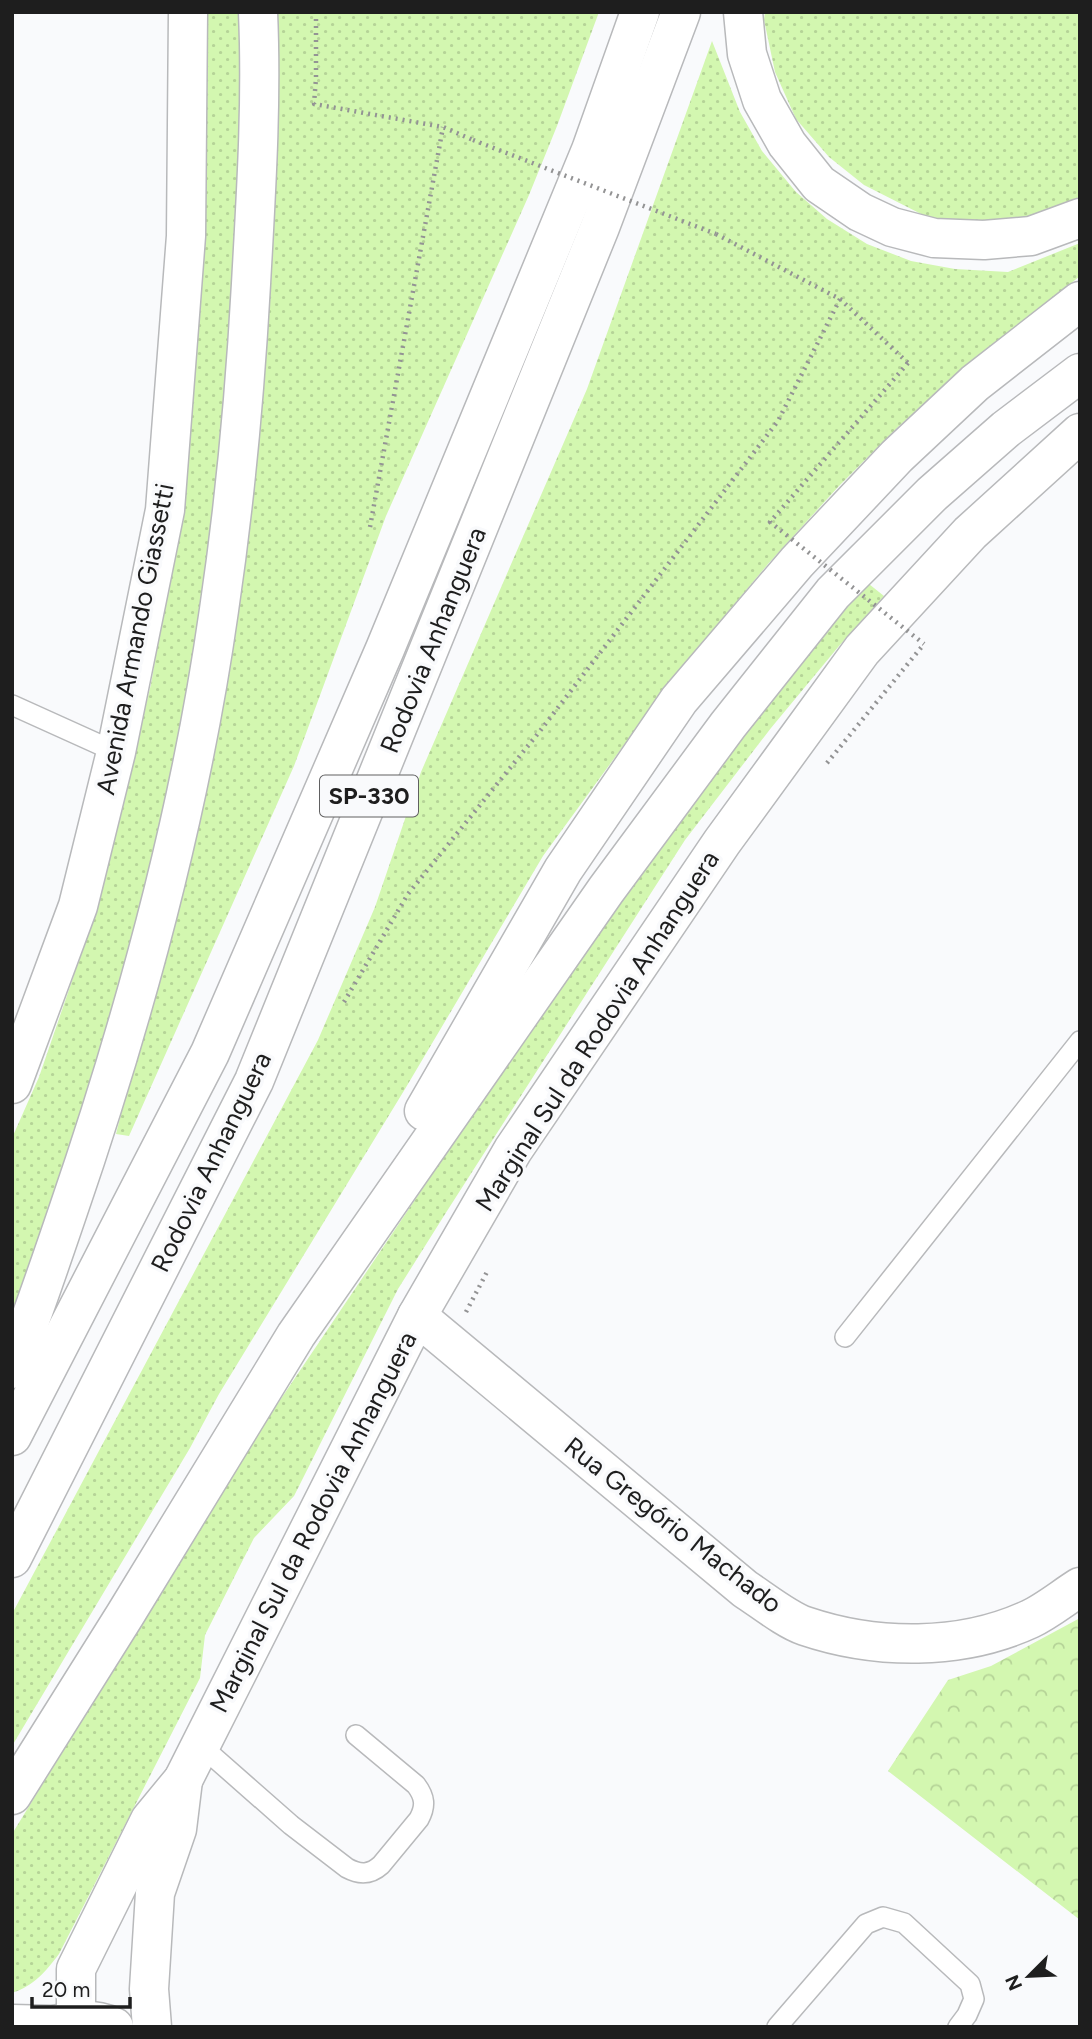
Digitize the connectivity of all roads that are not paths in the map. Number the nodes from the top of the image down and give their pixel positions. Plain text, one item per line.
1 (188, 12) edge
2 (258, 12) edge
3 (640, 12) edge
4 (681, 12) edge
5 (743, 12) edge
6 (1080, 218) edge
7 (1080, 301) edge
8 (1080, 373) edge
9 (1080, 433) edge
10 (12, 705) edge
11 (116, 752) junction
12 (1080, 1041) edge
13 (12, 1084) edge
14 (417, 1316) junction
15 (296, 1335) junction
16 (845, 1337) dead end
17 (12, 1369) edge
18 (12, 1436) edge
19 (12, 1558) edge
20 (1080, 1587) edge
21 (356, 1735) dead end
22 (200, 1745) junction
23 (183, 1780) junction
24 (12, 1795) edge
25 (12, 2024) edge
26 (59, 2024) edge
27 (114, 2027) edge
28 (152, 2027) edge
29 (777, 2027) edge
30 (958, 2027) edge

1 - 11 main road, Avenida Armando Giassetti
2 - 17 main road
3 - 18 main road, Rodovia Anhanguera / SP-330
4 - 19 main road, Rodovia Anhanguera / SP-330
5 - 6 main road
7 - 15 main road
8 - 15 main road
9 - 14 main road, Marginal Sul da Rodovia Anhanguera
10 - 11 lane
11 - 13 main road, Avenida Armando Giassetti
12 - 16 lane
14 - 20 main road, Rua Gregório Machado
14 - 22 main road, Marginal Sul da Rodovia Anhanguera
15 - 24 main road
21 - 22 lane
22 - 23 main road, Marginal Sul da Rodovia Anhanguera
23 - 26 main road, Marginal Sul da Rodovia Anhanguera
23 - 28 main road, Marginal Sul da Rodovia Anhanguera
25 - 26 main road
26 - 27 main road
29 - 30 lane

